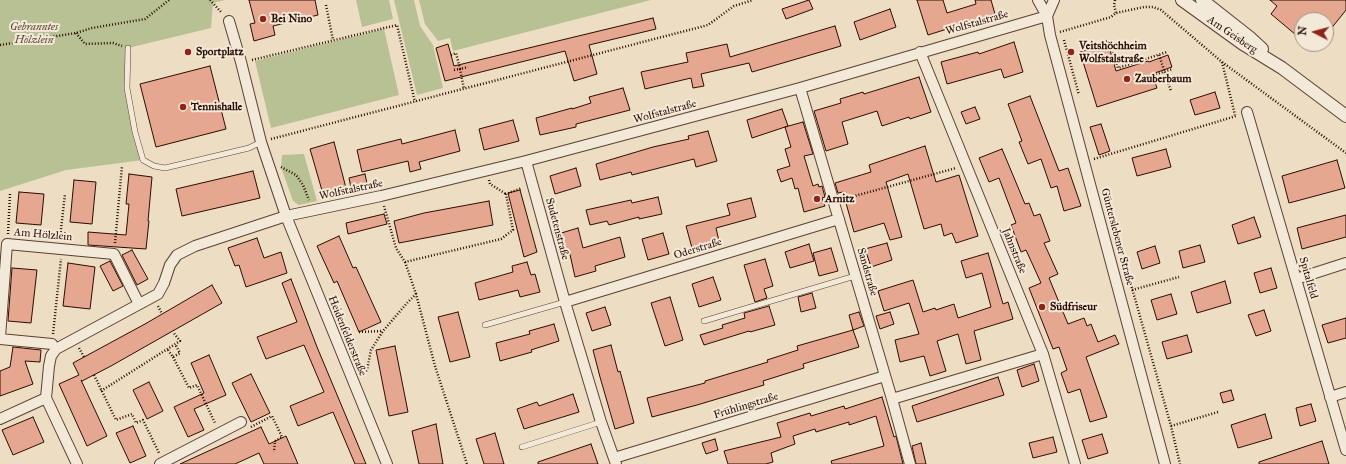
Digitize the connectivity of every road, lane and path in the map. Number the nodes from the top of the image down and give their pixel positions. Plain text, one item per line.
1 (169, 0) edge
2 (210, 0) edge
3 (753, 0) edge
4 (1038, 0) edge
5 (1054, 0) edge
6 (1115, 0) edge
7 (1182, 0) edge
8 (1202, 0) edge
9 (213, 3) dead end
10 (326, 5) dead end
11 (1116, 13) junction
12 (1047, 16) junction
13 (229, 21) dead end
14 (1062, 32) dead end
15 (76, 33) junction
16 (333, 40) junction
17 (0, 45) edge
18 (128, 48) joint
19 (1092, 48) dead end
20 (920, 52) junction
21 (451, 54) dead end
22 (1165, 54) dead end
23 (1159, 55) junction
24 (241, 62) junction
25 (1222, 62) junction
26 (468, 67) dead end
27 (1173, 68) dead end
28 (1282, 68) junction
29 (460, 69) junction
30 (454, 70) dead end
31 (1164, 71) junction
32 (1153, 75) dead end
33 (800, 88) junction
34 (464, 89) junction
35 (1171, 91) dead end
36 (415, 102) junction
37 (1247, 112) joint
38 (1236, 116) junction
39 (1346, 116) edge
40 (261, 142) junction
41 (1346, 153) edge
42 (1094, 159) dead end
43 (526, 161) junction
44 (966, 165) junction
45 (122, 166) dead end
46 (269, 166) junction
47 (488, 170) junction
48 (532, 185) junction
49 (10, 194) dead end
50 (65, 194) dead end
51 (506, 194) junction
52 (834, 202) junction
53 (307, 212) junction
54 (286, 216) junction
55 (387, 218) dead end
56 (839, 219) junction
57 (8, 244) junction
58 (60, 249) junction
59 (114, 254) junction
60 (405, 262) junction
61 (1346, 263) edge
62 (855, 276) junction
63 (1179, 277) dead end
64 (1296, 279) junction
65 (416, 294) junction
66 (565, 302) junction
67 (139, 304) junction
68 (704, 321) dead end
69 (485, 325) dead end
70 (383, 331) junction
71 (173, 332) dead end
72 (359, 332) dead end
73 (0, 338) edge
74 (175, 344) junction
75 (54, 346) junction
76 (168, 350) junction
77 (1043, 354) junction
78 (174, 357) junction
79 (367, 370) dead end
80 (94, 375) dead end
81 (885, 376) junction
82 (102, 391) junction
83 (1346, 392) edge
84 (1330, 397) junction
85 (46, 398) junction
86 (892, 399) junction
87 (1218, 412) dead end
88 (0, 419) edge
89 (241, 422) joint
90 (601, 422) junction
91 (1171, 426) junction
92 (220, 433) junction
93 (522, 447) dead end
94 (1346, 450) edge
95 (274, 452) dead end
96 (615, 461) edge
97 (162, 463) edge
98 (77, 464) edge
99 (387, 464) edge
100 (467, 464) edge
101 (910, 464) edge
102 (1075, 464) edge
103 (1165, 464) edge
104 (1180, 464) edge

1 - 15 path
2 - 9 path
3 - 34 path
4 - 12 street, Günterslebener Straße
5 - 12 street
6 - 11 path
7 - 28 street, Am Geisberg
8 - 28 street, Am Geisberg
10 - 16 path
11 - 14 path
11 - 25 path
12 - 20 street, Wolfstalstraße
12 - 103 street, Günterslebener Straße
13 - 24 street
15 - 17 path
15 - 18 path
16 - 24 path
16 - 36 path
18 - 40 lane
19 - 23 path
20 - 33 street, Wolfstalstraße
20 - 44 street, Jahnstraße
21 - 29 path
22 - 23 path
23 - 31 path
24 - 40 street
25 - 38 path
25 - 41 path
26 - 29 path
27 - 31 path
28 - 39 street, Am Geisberg
29 - 30 path
29 - 34 path
31 - 32 path
31 - 35 path
33 - 43 street, Wolfstalstraße
33 - 52 street, Sandstraße
34 - 36 path
36 - 40 path
37 - 38 path
37 - 64 street, Spitalfeld
38 - 42 path
40 - 46 street
43 - 47 street, Wolfstalstraße
43 - 48 street, Sudetenstraße
44 - 52 path
44 - 77 street, Jahnstraße
45 - 59 path
46 - 53 path
46 - 54 street
47 - 51 path
47 - 53 street, Wolfstalstraße
48 - 51 path
48 - 66 street, Sudetenstraße
49 - 57 path
50 - 58 path
51 - 60 path
52 - 56 street, Sandstraße
53 - 54 street, Wolfstalstraße
54 - 67 street, Wolfstalstraße
54 - 99 street, Heidenfelderstraße
55 - 60 path
56 - 62 street, Sandstraße
56 - 66 street, Oderstraße
57 - 58 street, Am Hölzlein
57 - 73 street, Am Hölzlein
58 - 59 street, Am Hölzlein
58 - 75 path
59 - 67 street
60 - 65 path
61 - 64 street
62 - 68 lane
62 - 81 street, Sandstraße
63 - 91 path
64 - 84 street, Spitalfeld
65 - 70 path
65 - 100 path
66 - 69 lane
66 - 90 street, Sudetenstraße
67 - 75 street, Wolfstalstraße
70 - 72 path
70 - 79 path
71 - 74 path
73 - 75 street, Am Hölzlein
74 - 76 path
74 - 78 path
75 - 85 street
76 - 78 path
76 - 82 path
77 - 86 street
77 - 102 street, Jahnstraße
78 - 92 path
80 - 82 path
81 - 86 street, Sandstraße
81 - 96 street, Frühlingstraße
82 - 97 path
83 - 84 street
84 - 94 street, Spitalfeld
85 - 88 street
85 - 98 street
86 - 101 street, Sandstraße
87 - 91 path
89 - 92 street
89 - 95 path
90 - 93 lane
90 - 96 street, Sudetenstraße
91 - 104 path
92 - 97 street

